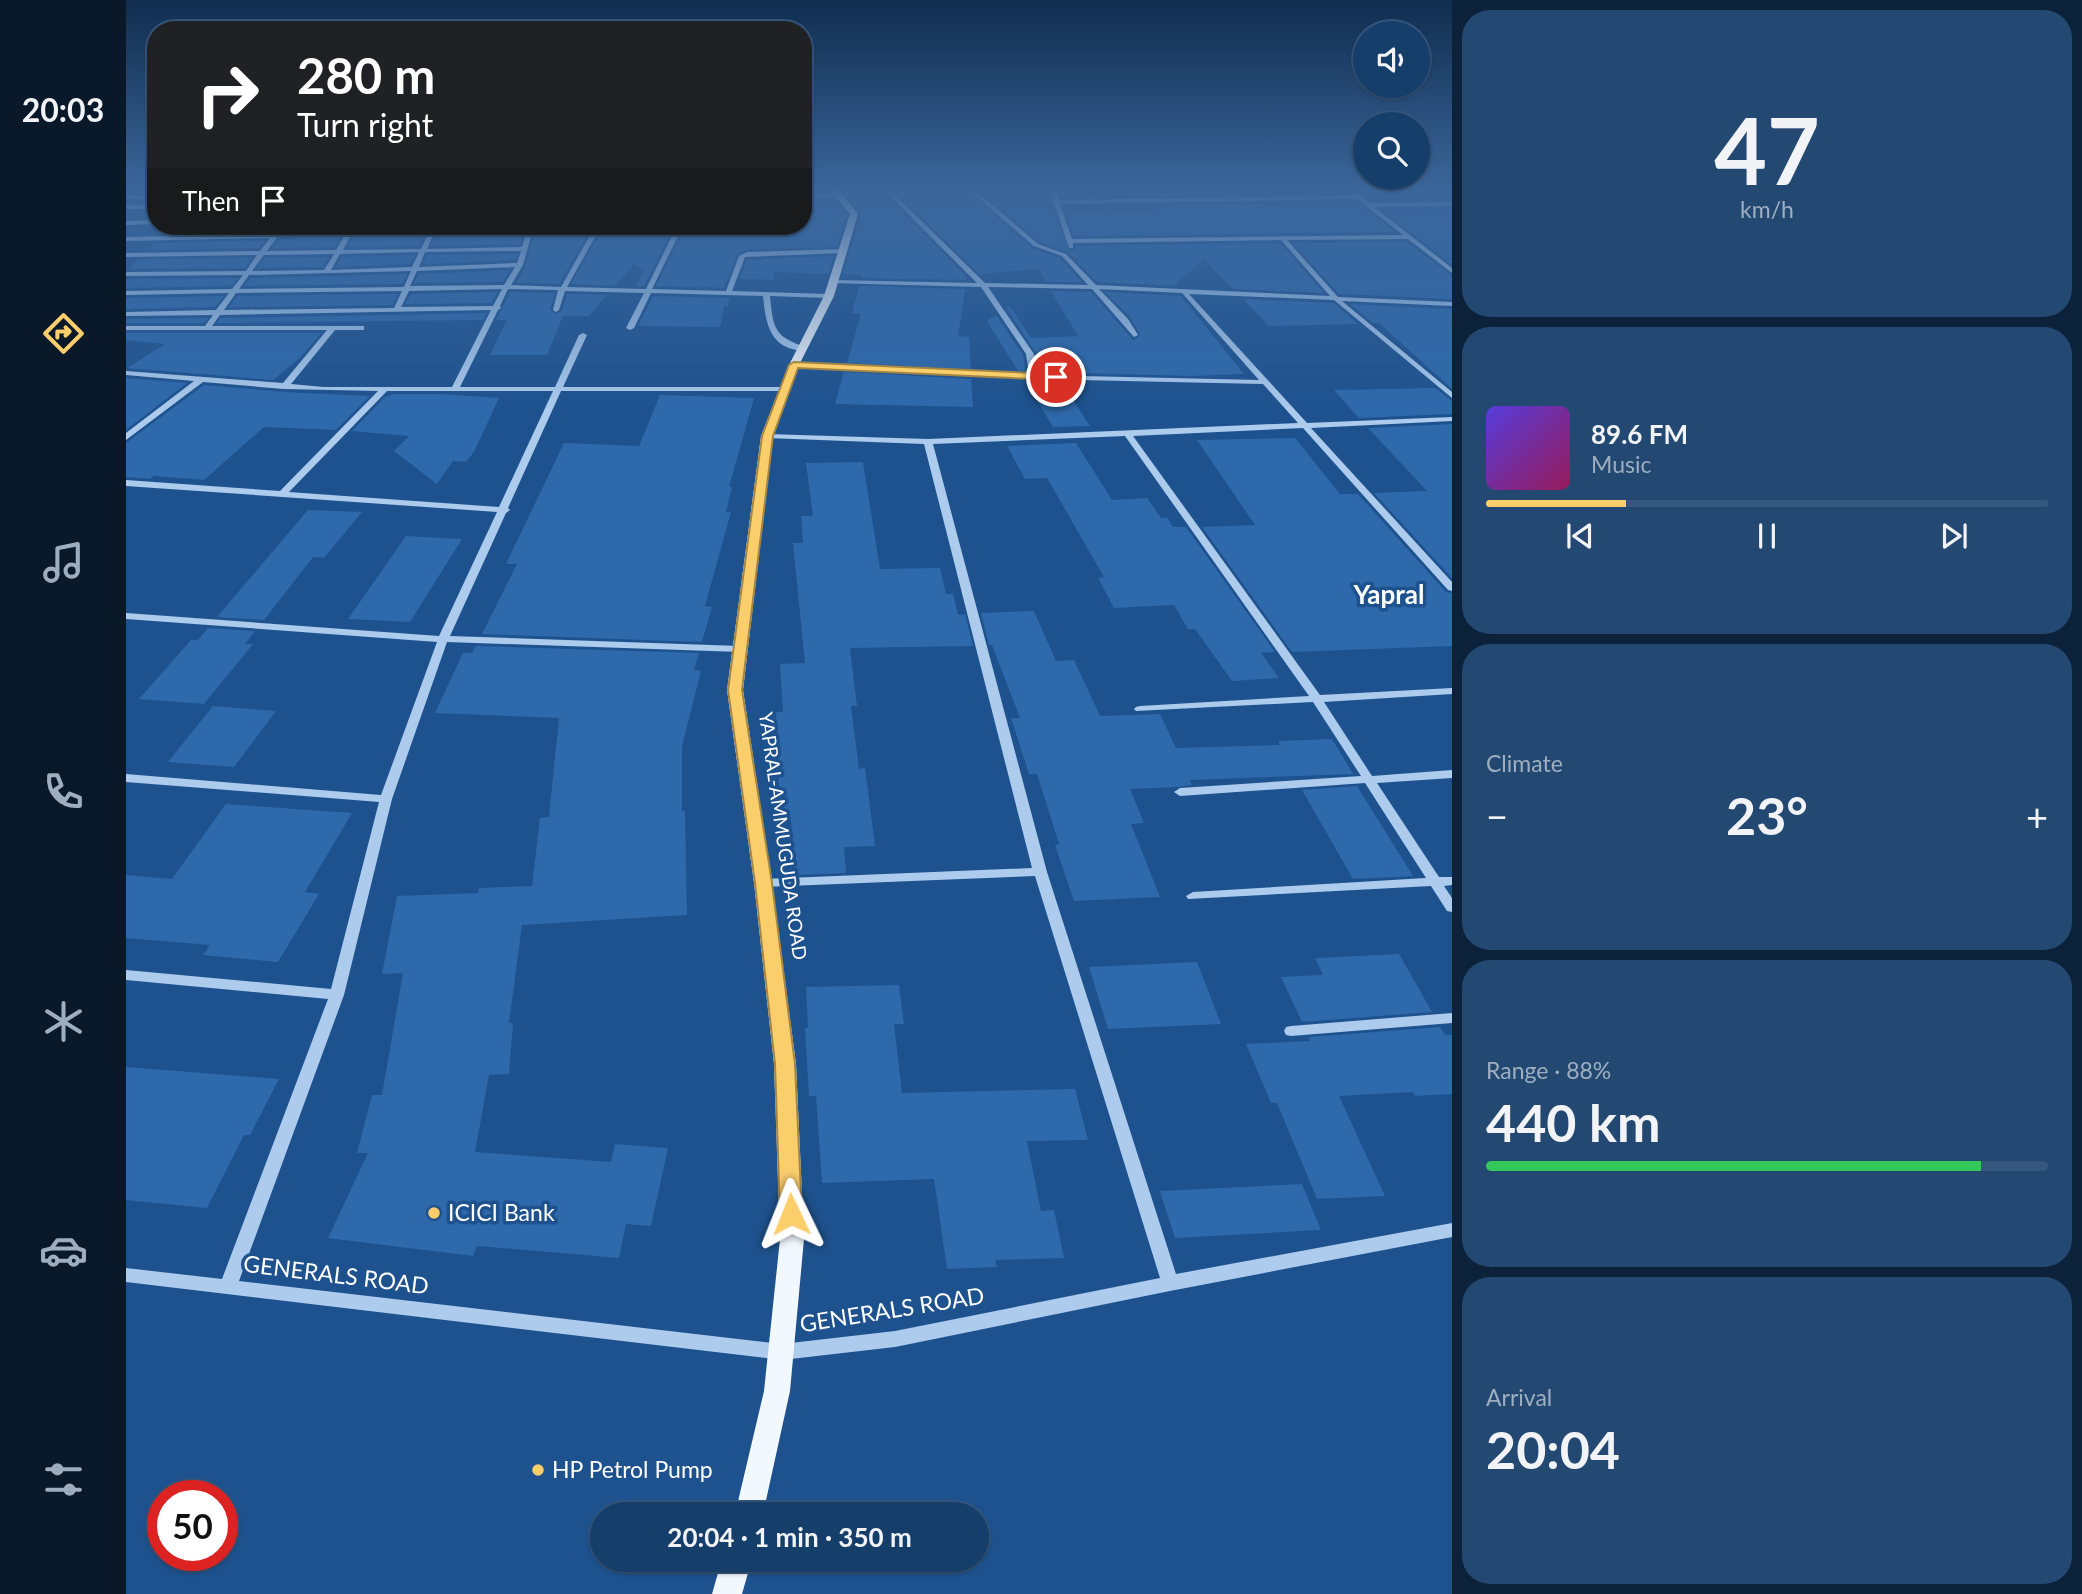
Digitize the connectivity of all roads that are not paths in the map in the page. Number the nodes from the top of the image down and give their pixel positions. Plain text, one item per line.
1 (171, 262) edge
2 (255, 262) edge
3 (331, 262) edge
4 (418, 262) edge
5 (578, 262) edge
6 (661, 262) edge
7 (740, 262) edge
8 (841, 262) edge
9 (961, 262) edge
10 (1071, 262) edge
11 (1304, 262) edge
12 (520, 265) joint
13 (415, 269) junction
14 (326, 272) junction
15 (162, 273) junction
16 (248, 273) junction
17 (126, 274) edge
18 (985, 286) junction
19 (506, 287) junction
20 (1093, 287) junction
21 (406, 288) junction
22 (830, 289) junction
23 (562, 290) junction
24 (234, 291) junction
25 (645, 292) junction
26 (126, 293) edge
27 (143, 293) junction
28 (1185, 293) junction
29 (728, 294) junction
30 (766, 295) junction
31 (1336, 299) junction
32 (1452, 304) edge
33 (498, 308) junction
34 (397, 309) junction
35 (556, 310) dead end
36 (126, 312) edge
37 (219, 312) junction
38 (126, 328) edge
39 (207, 328) junction
40 (333, 328) junction
41 (362, 328) dead end
42 (629, 328) dead end
43 (583, 335) dead end
44 (1134, 335) dead end
45 (798, 357) junction
46 (126, 373) edge
47 (1033, 377) junction
48 (200, 380) junction
49 (1266, 382) junction
50 (284, 387) junction
51 (786, 389) junction
52 (384, 390) junction
53 (454, 390) junction
54 (560, 390) junction
55 (1452, 396) edge
56 (1452, 419) edge
57 (1307, 426) junction
58 (1126, 432) junction
59 (767, 436) junction
60 (126, 437) edge
61 (928, 442) junction
62 (126, 483) edge
63 (282, 494) junction
64 (505, 510) junction
65 (1452, 589) edge
66 (126, 616) edge
67 (443, 639) junction
68 (740, 649) junction
69 (1452, 691) edge
70 (1316, 698) junction
71 (1140, 709) dead end
72 (1452, 774) edge
73 (126, 778) edge
74 (1367, 779) junction
75 (1180, 792) dead end
76 (386, 799) junction
77 (1040, 872) junction
78 (1452, 881) edge
79 (1436, 882) junction
80 (763, 883) junction
81 (1193, 896) dead end
82 (1452, 908) edge
83 (126, 975) edge
84 (337, 995) junction
85 (1452, 1018) edge
86 (1291, 1031) dead end
87 (1452, 1230) edge
88 (126, 1275) edge
89 (1170, 1283) junction
90 (228, 1287) junction
91 (782, 1352) junction
92 (752, 1502) edge
93 (733, 1572) edge
94 (727, 1594) edge

1 - 15 street
2 - 16 street
3 - 14 street
4 - 13 street
5 - 23 street
6 - 25 street
7 - 29 street
8 - 22 main road, YAPRAL-AMMUGUDA ROAD
9 - 18 street
10 - 20 street
11 - 31 street
12 - 13 street
12 - 19 street
13 - 14 street
13 - 21 street
14 - 16 street
15 - 16 street
15 - 17 street
15 - 27 street
16 - 24 street
18 - 20 street
18 - 22 street
18 - 47 street
19 - 21 street
19 - 23 street
19 - 33 street
20 - 28 street
20 - 44 street
21 - 24 street
21 - 34 street
22 - 30 street
22 - 45 main road, YAPRAL-AMMUGUDA ROAD
23 - 25 street
23 - 35 street
24 - 27 street
24 - 37 street
25 - 29 street
25 - 42 street
26 - 27 street
27 - 36 street
28 - 31 street
28 - 49 street
29 - 30 street
30 - 45 street
31 - 32 street
31 - 55 street
33 - 34 street
33 - 53 street
34 - 37 street
36 - 37 street
37 - 39 street
38 - 39 street
39 - 40 street
40 - 41 street
40 - 50 street
43 - 54 street
45 - 47 street
45 - 51 main road, YAPRAL-AMMUGUDA ROAD
46 - 48 street
47 - 49 street
48 - 50 street
48 - 60 street
49 - 57 street
50 - 52 street
51 - 54 street
51 - 59 main road, YAPRAL-AMMUGUDA ROAD
52 - 53 street
52 - 63 street
53 - 54 street
54 - 64 street
56 - 57 street
57 - 58 street
57 - 65 street
58 - 61 street
58 - 70 street
59 - 61 street
59 - 68 main road, YAPRAL-AMMUGUDA ROAD
61 - 77 street
62 - 63 street
63 - 64 street
64 - 67 street
66 - 67 street
67 - 68 street
67 - 76 street
68 - 80 main road, YAPRAL-AMMUGUDA ROAD
69 - 70 street
70 - 71 street
70 - 74 street
72 - 74 street
73 - 76 street
74 - 75 street
74 - 79 street
76 - 84 street
77 - 80 street
77 - 89 street
78 - 79 street
79 - 81 street
79 - 82 street
80 - 91 main road, YAPRAL-AMMUGUDA ROAD
83 - 84 street
84 - 90 street
85 - 86 street
87 - 89 street, GENERALS ROAD
88 - 90 street, GENERALS ROAD
89 - 91 street, GENERALS ROAD
90 - 91 street, GENERALS ROAD
91 - 92 main road, YAPRAL-AMMUGUDA ROAD
93 - 94 main road

